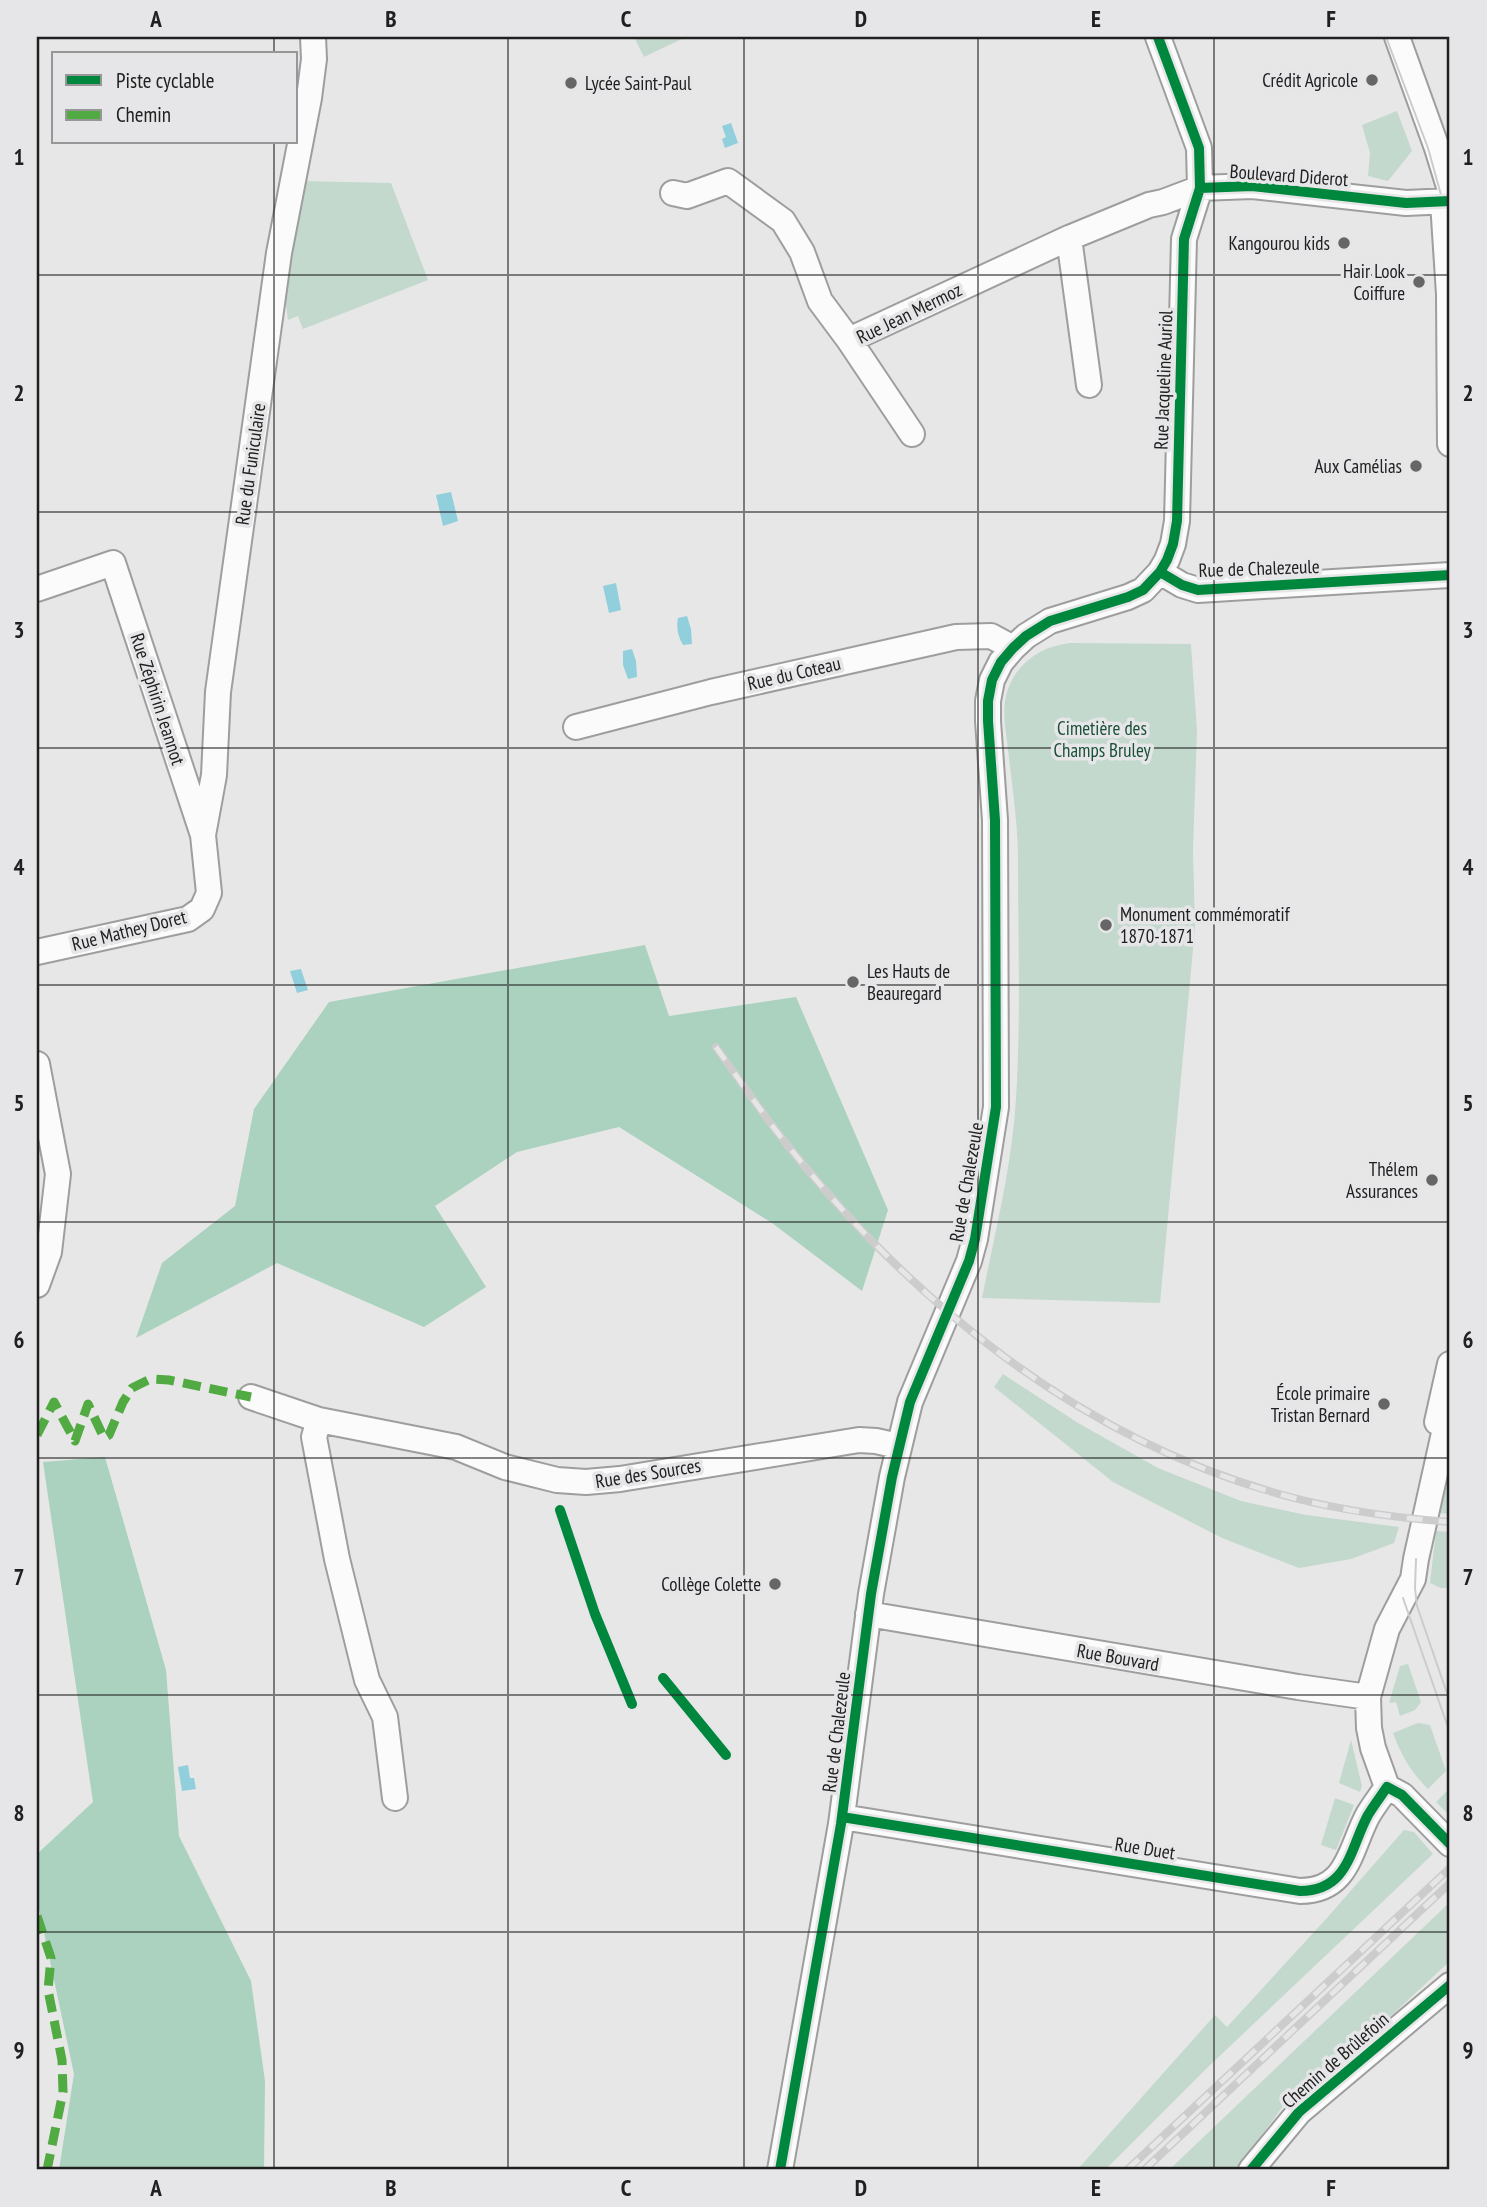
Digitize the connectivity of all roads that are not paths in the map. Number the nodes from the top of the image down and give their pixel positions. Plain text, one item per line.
1 (313, 37) edge
2 (1158, 37) edge
3 (1397, 37) edge
4 (1200, 188) junction
5 (673, 192) dead end
6 (1448, 198) edge
7 (1069, 238) junction
8 (849, 341) junction
9 (1089, 385) dead end
10 (912, 434) dead end
11 (1450, 444) edge
12 (1160, 572) junction
13 (1450, 575) edge
14 (37, 589) edge
15 (1013, 648) junction
16 (576, 727) dead end
17 (203, 835) junction
18 (209, 893) joint
19 (37, 952) edge
20 (37, 1064) edge
21 (37, 1285) edge
22 (1450, 1364) edge
23 (251, 1397) dead end
24 (1450, 1406) edge
25 (319, 1420) junction
26 (898, 1446) junction
27 (1403, 1598) junction
28 (868, 1615) junction
29 (1368, 1697) junction
30 (1387, 1787) junction
31 (395, 1798) dead end
32 (842, 1817) junction
33 (1450, 1844) edge
34 (1450, 1985) edge
35 (780, 2170) edge
36 (1251, 2170) edge

1 - 17 street, Rue du Funiculaire
2 - 4 street
3 - 6 street
4 - 6 street, Boulevard Diderot
4 - 7 street, Rue Jean Mermoz
4 - 12 street, Rue Jacqueline Auriol
5 - 8 street
6 - 11 street
7 - 8 street, Rue Jean Mermoz
7 - 9 street
8 - 10 street, Rue Jean Mermoz
12 - 13 street, Rue de Chalezeule
12 - 15 street, Rue de Chalezeule
14 - 17 street, Rue Zéphirin Jeannot
15 - 16 street, Rue du Coteau
15 - 26 street, Rue de Chalezeule
17 - 18 street, Rue du Funiculaire
18 - 19 street, Rue Mathey Doret
20 - 21 street
22 - 27 street
23 - 25 street, Rue des Sources
24 - 27 street
25 - 26 street, Rue des Sources
25 - 31 street
26 - 28 street, Rue de Chalezeule
27 - 29 street
28 - 29 street, Rue Bouvard
28 - 32 street, Rue de Chalezeule
29 - 30 street
30 - 32 street, Rue Duet
30 - 33 street
32 - 35 street, Rue de Chalezeule
34 - 36 street, Chemin de Brûlefoin

